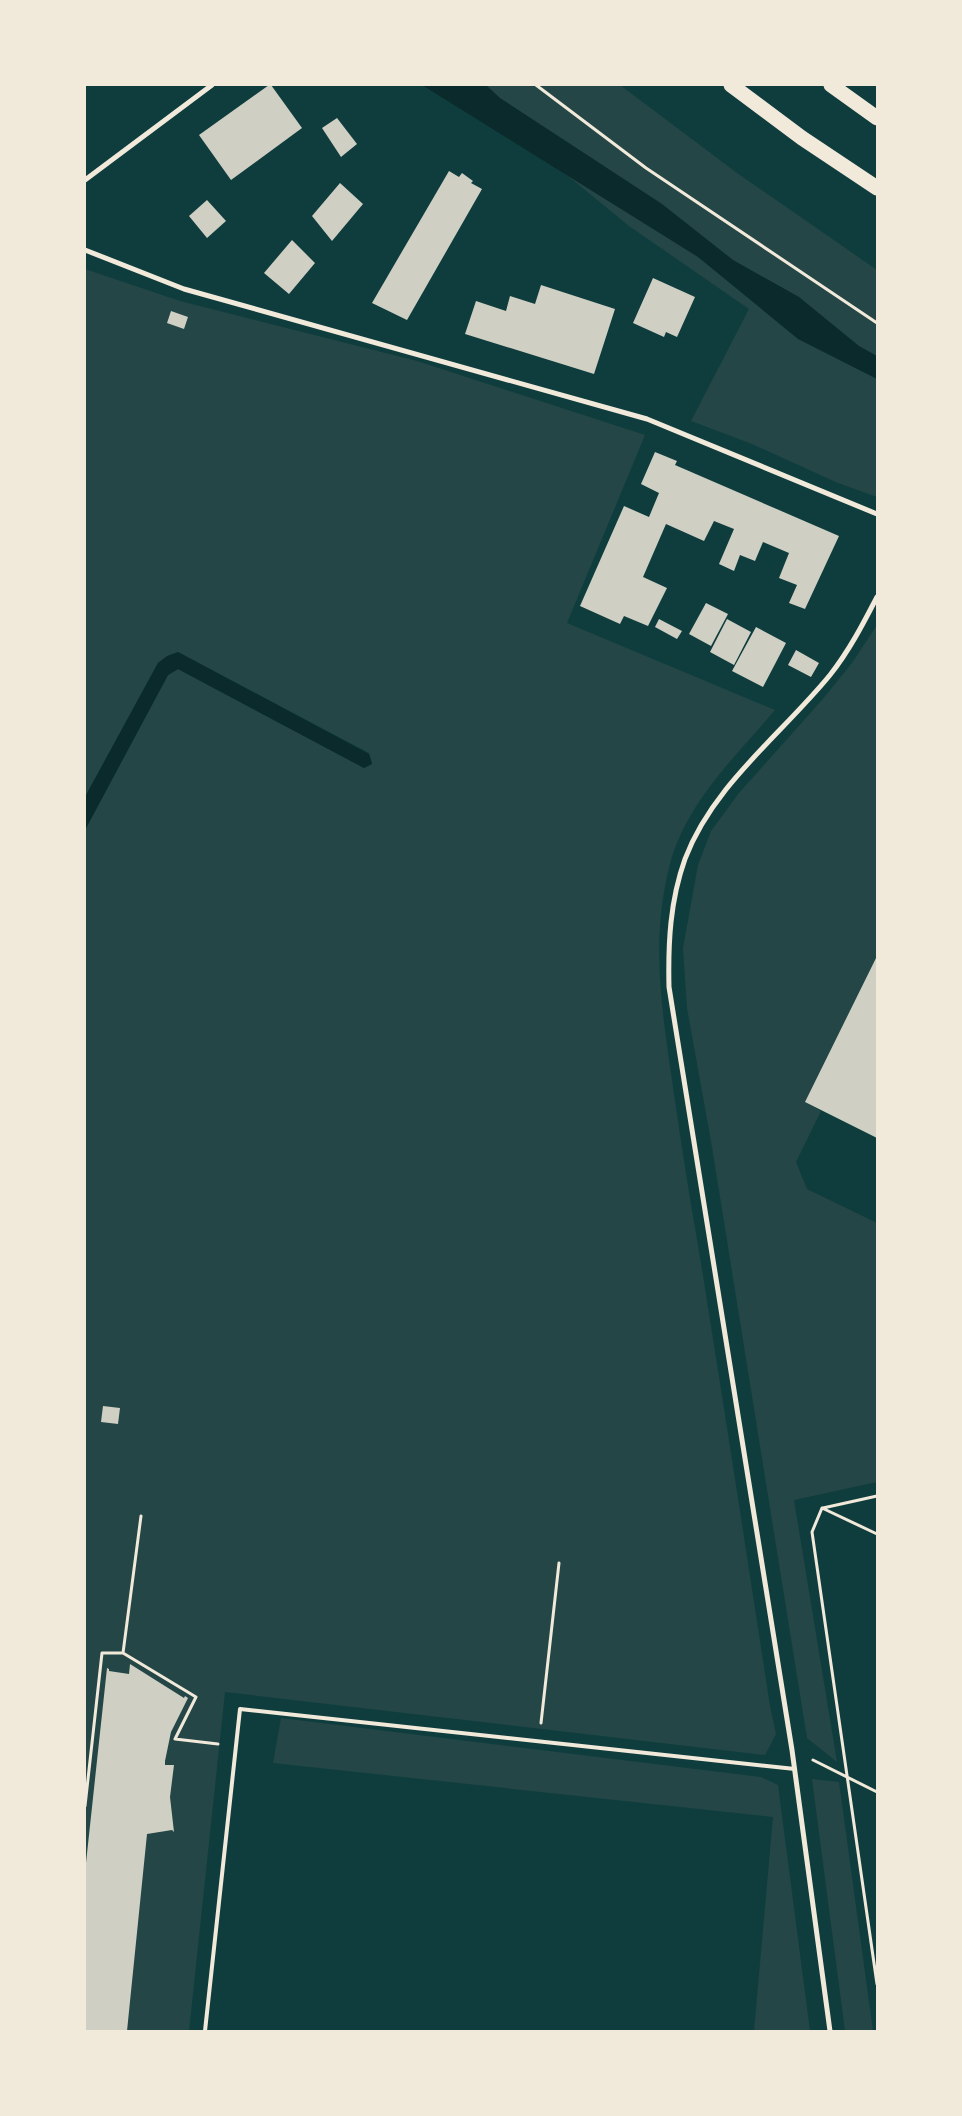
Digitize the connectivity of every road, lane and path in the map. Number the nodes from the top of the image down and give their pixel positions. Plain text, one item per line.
1 (212, 85) edge
2 (536, 85) edge
3 (731, 85) edge
4 (831, 85) edge
5 (877, 118) edge
6 (85, 180) edge
7 (877, 188) edge
8 (85, 250) edge
9 (877, 323) edge
10 (877, 514) edge
11 (877, 597) edge
12 (877, 1496) edge
13 (822, 1508) junction
14 (141, 1516) dead end
15 (877, 1534) edge
16 (559, 1563) dead end
17 (124, 1653) junction
18 (539, 1741) junction
19 (236, 1746) junction
20 (792, 1750) junction
21 (795, 1769) junction
22 (848, 1777) junction
23 (877, 1792) edge
24 (85, 1806) edge
25 (877, 1984) edge
26 (205, 2031) edge
27 (830, 2031) edge

1 - 6 street
2 - 9 path
3 - 7 highway
4 - 5 highway
8 - 10 street
11 - 20 street
12 - 13 path
13 - 15 path
13 - 22 path
14 - 17 path
16 - 18 path
17 - 19 path
17 - 24 path
18 - 19 lane
18 - 21 lane
19 - 26 lane
20 - 21 street
20 - 22 path
21 - 27 street
22 - 23 path
22 - 25 path

